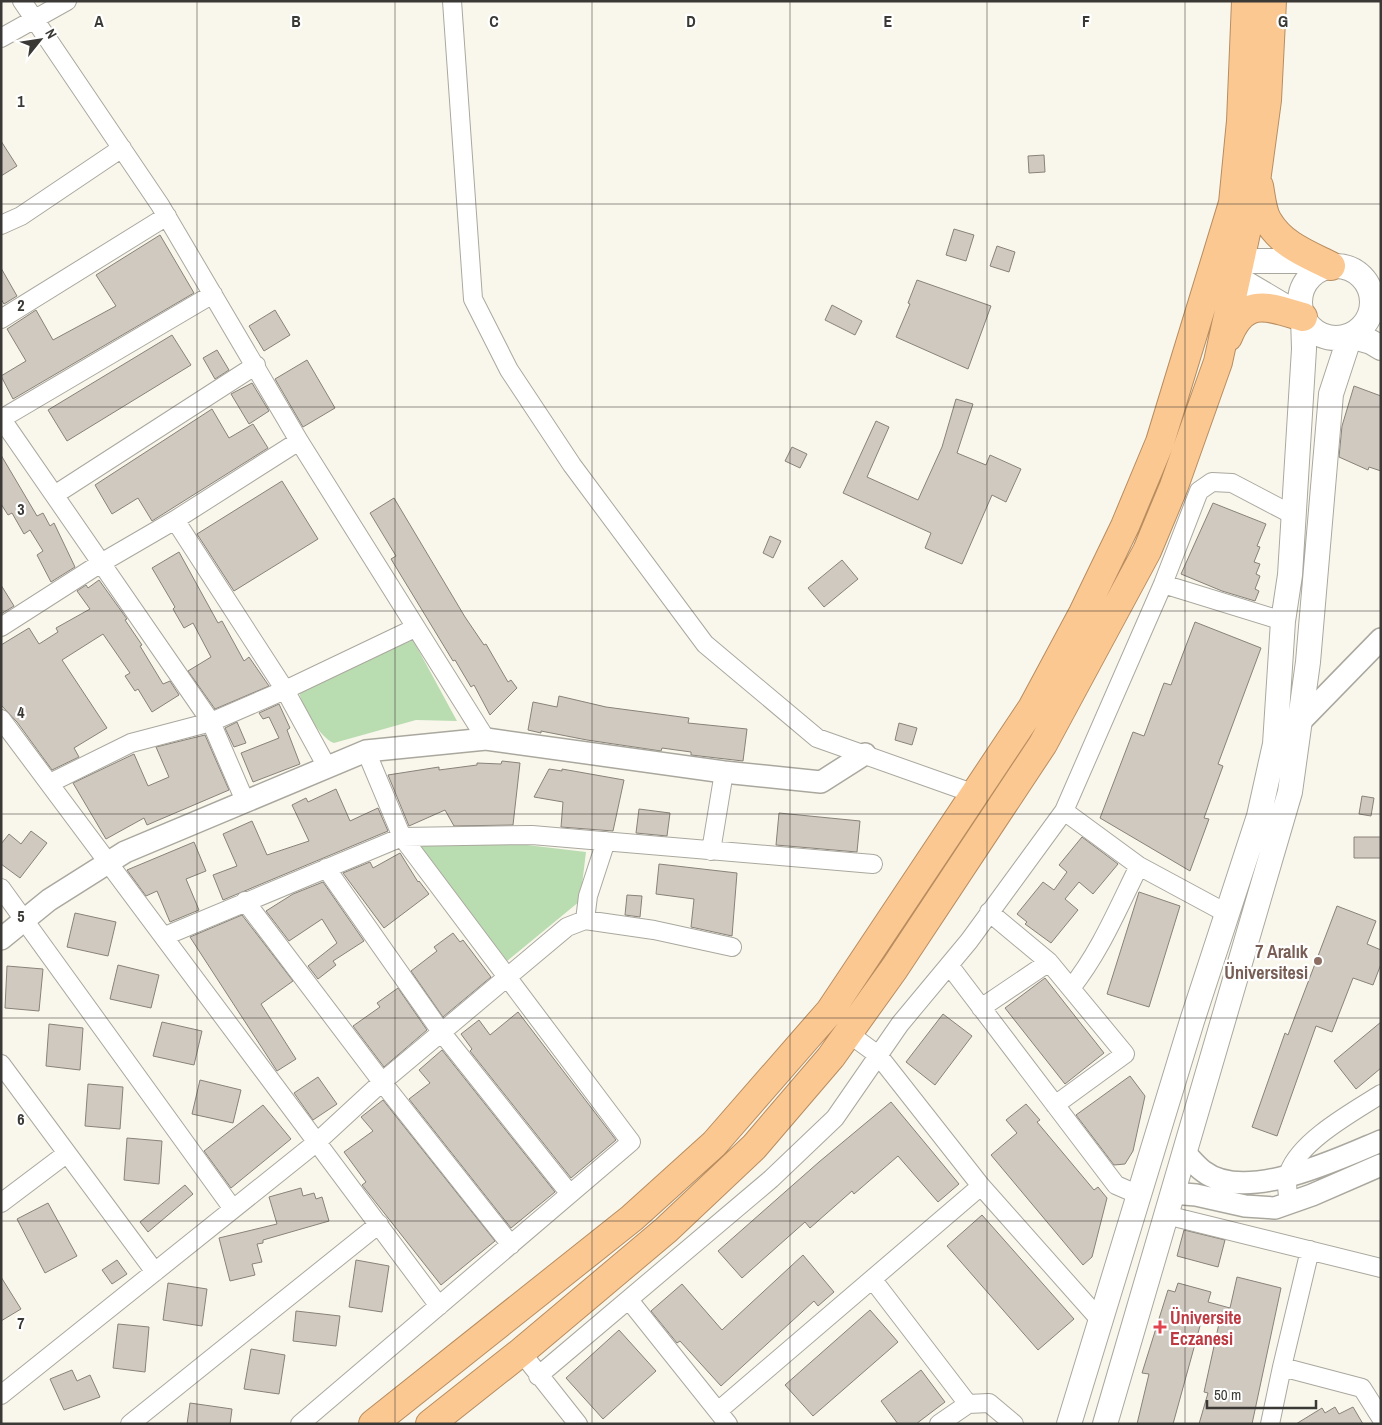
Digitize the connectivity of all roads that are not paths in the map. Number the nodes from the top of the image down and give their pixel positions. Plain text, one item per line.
1 (22, 1) edge
2 (67, 1) edge
3 (452, 1) edge
4 (1246, 1) edge
5 (1272, 1) edge
6 (33, 20) junction
7 (1, 38) edge
8 (122, 148) junction
9 (1257, 178) junction
10 (167, 216) junction
11 (1, 225) edge
12 (1227, 265) junction
13 (1331, 266) junction
14 (1359, 274) junction
15 (213, 294) junction
16 (1381, 295) edge
17 (1303, 317) junction
18 (1, 318) edge
19 (1350, 336) junction
20 (1381, 348) edge
21 (1218, 362) junction
22 (256, 365) junction
23 (1, 418) edge
24 (299, 441) junction
25 (56, 494) junction
26 (1293, 515) junction
27 (175, 520) junction
28 (101, 564) junction
29 (1163, 584) junction
30 (1283, 621) junction
31 (1, 627) edge
32 (414, 628) junction
33 (1381, 639) edge
34 (285, 690) junction
35 (1, 719) edge
36 (1301, 721) junction
37 (211, 722) junction
38 (486, 739) junction
39 (366, 751) junction
40 (865, 754) junction
41 (327, 767) junction
42 (724, 772) junction
43 (50, 783) junction
44 (974, 794) junction
45 (245, 802) junction
46 (1064, 810) junction
47 (402, 837) junction
48 (606, 841) junction
49 (711, 851) junction
50 (108, 862) junction
51 (873, 864) dead end
52 (1139, 866) junction
53 (326, 868) junction
54 (1, 888) edge
55 (245, 901) junction
56 (990, 912) junction
57 (1228, 914) junction
58 (585, 920) junction
59 (24, 921) junction
60 (165, 936) junction
61 (1, 939) edge
62 (732, 947) dead end
63 (1049, 962) junction
64 (948, 965) junction
65 (506, 977) junction
66 (1071, 988) junction
67 (981, 1008) junction
68 (442, 1033) junction
69 (848, 1033) junction
70 (878, 1055) junction
71 (1, 1064) edge
72 (382, 1082) junction
73 (1381, 1094) edge
74 (1055, 1105) junction
75 (1381, 1141) edge
76 (317, 1142) junction
77 (1184, 1152) junction
78 (66, 1154) junction
79 (1381, 1165) edge
80 (1288, 1176) junction
81 (981, 1186) junction
82 (570, 1194) junction
83 (1139, 1195) junction
84 (1, 1203) edge
85 (1288, 1203) junction
86 (1169, 1204) junction
87 (233, 1209) junction
88 (379, 1224) junction
89 (511, 1245) junction
90 (1310, 1250) junction
91 (1381, 1268) edge
92 (155, 1272) junction
93 (873, 1280) junction
94 (629, 1300) junction
95 (439, 1306) junction
96 (1101, 1321) junction
97 (521, 1352) junction
98 (1282, 1367) junction
99 (538, 1376) junction
100 (1, 1395) edge
101 (968, 1404) junction
102 (723, 1417) edge
103 (1381, 1418) edge
104 (1106, 1423) edge
105 (130, 1424) edge
106 (300, 1424) edge
107 (373, 1424) edge
108 (430, 1424) edge
109 (578, 1424) edge
110 (939, 1424) edge
111 (1014, 1424) edge
112 (1069, 1424) edge
113 (1270, 1424) edge

1 - 6 street
2 - 6 street
3 - 40 street
4 - 12 highway
5 - 9 highway
6 - 7 street
6 - 8 street
8 - 10 street
8 - 11 street
9 - 12 highway
9 - 13 highway
10 - 15 street
10 - 18 street
12 - 13 main road
12 - 17 main road
12 - 21 highway
12 - 44 highway
13 - 14 main road
13 - 17 main road
14 - 16 main road
14 - 19 main road
15 - 22 street
15 - 23 street
17 - 19 main road
17 - 21 highway
17 - 26 main road
19 - 20 main road
19 - 36 main road
21 - 69 highway
22 - 24 street
22 - 25 street
23 - 25 street
24 - 27 street
24 - 32 street
25 - 28 street
26 - 29 street
26 - 30 main road
27 - 28 street
27 - 34 street
28 - 31 street
28 - 37 street
29 - 30 street
29 - 46 street
30 - 57 main road
32 - 34 street
32 - 38 street
33 - 36 street
34 - 37 street
34 - 41 street
35 - 43 street
36 - 77 main road
37 - 43 street
37 - 45 street
38 - 39 street
38 - 42 street
39 - 41 street
39 - 47 street
40 - 42 street
40 - 44 street
41 - 45 street
42 - 49 street
43 - 50 street
44 - 107 highway
45 - 50 street
46 - 52 street
46 - 56 street
47 - 48 street
47 - 53 street
47 - 65 street
48 - 49 street
48 - 58 street
49 - 51 street
50 - 59 street
50 - 60 street
52 - 57 street
52 - 66 street
53 - 55 street
53 - 68 street
54 - 59 street
55 - 60 street
55 - 72 street
56 - 63 street
56 - 64 street
57 - 83 main road
58 - 62 street
58 - 65 street
59 - 61 street
59 - 87 street
60 - 76 street
63 - 66 street
63 - 67 street
64 - 67 street
64 - 70 street
65 - 68 street
65 - 82 street
66 - 74 street
67 - 74 street
68 - 72 street
68 - 82 street
69 - 70 street
69 - 97 highway
70 - 81 street
70 - 94 street
71 - 78 street
72 - 76 street
72 - 89 street
73 - 80 street
74 - 83 street
75 - 80 street
76 - 87 street
76 - 88 street
77 - 80 street
77 - 86 main road
78 - 84 street
78 - 92 street
79 - 85 street
80 - 85 street
81 - 93 street
81 - 96 street
82 - 89 street
83 - 96 main road
85 - 86 street
86 - 90 street
86 - 104 main road
87 - 92 street
88 - 95 street
88 - 105 street
89 - 95 street
90 - 91 street
90 - 98 street
92 - 100 street
93 - 101 street
93 - 102 street
94 - 99 street
94 - 102 street
95 - 106 street
96 - 112 main road
97 - 99 street
97 - 108 highway
98 - 103 street
98 - 113 street
99 - 109 street
101 - 110 street
101 - 111 street

